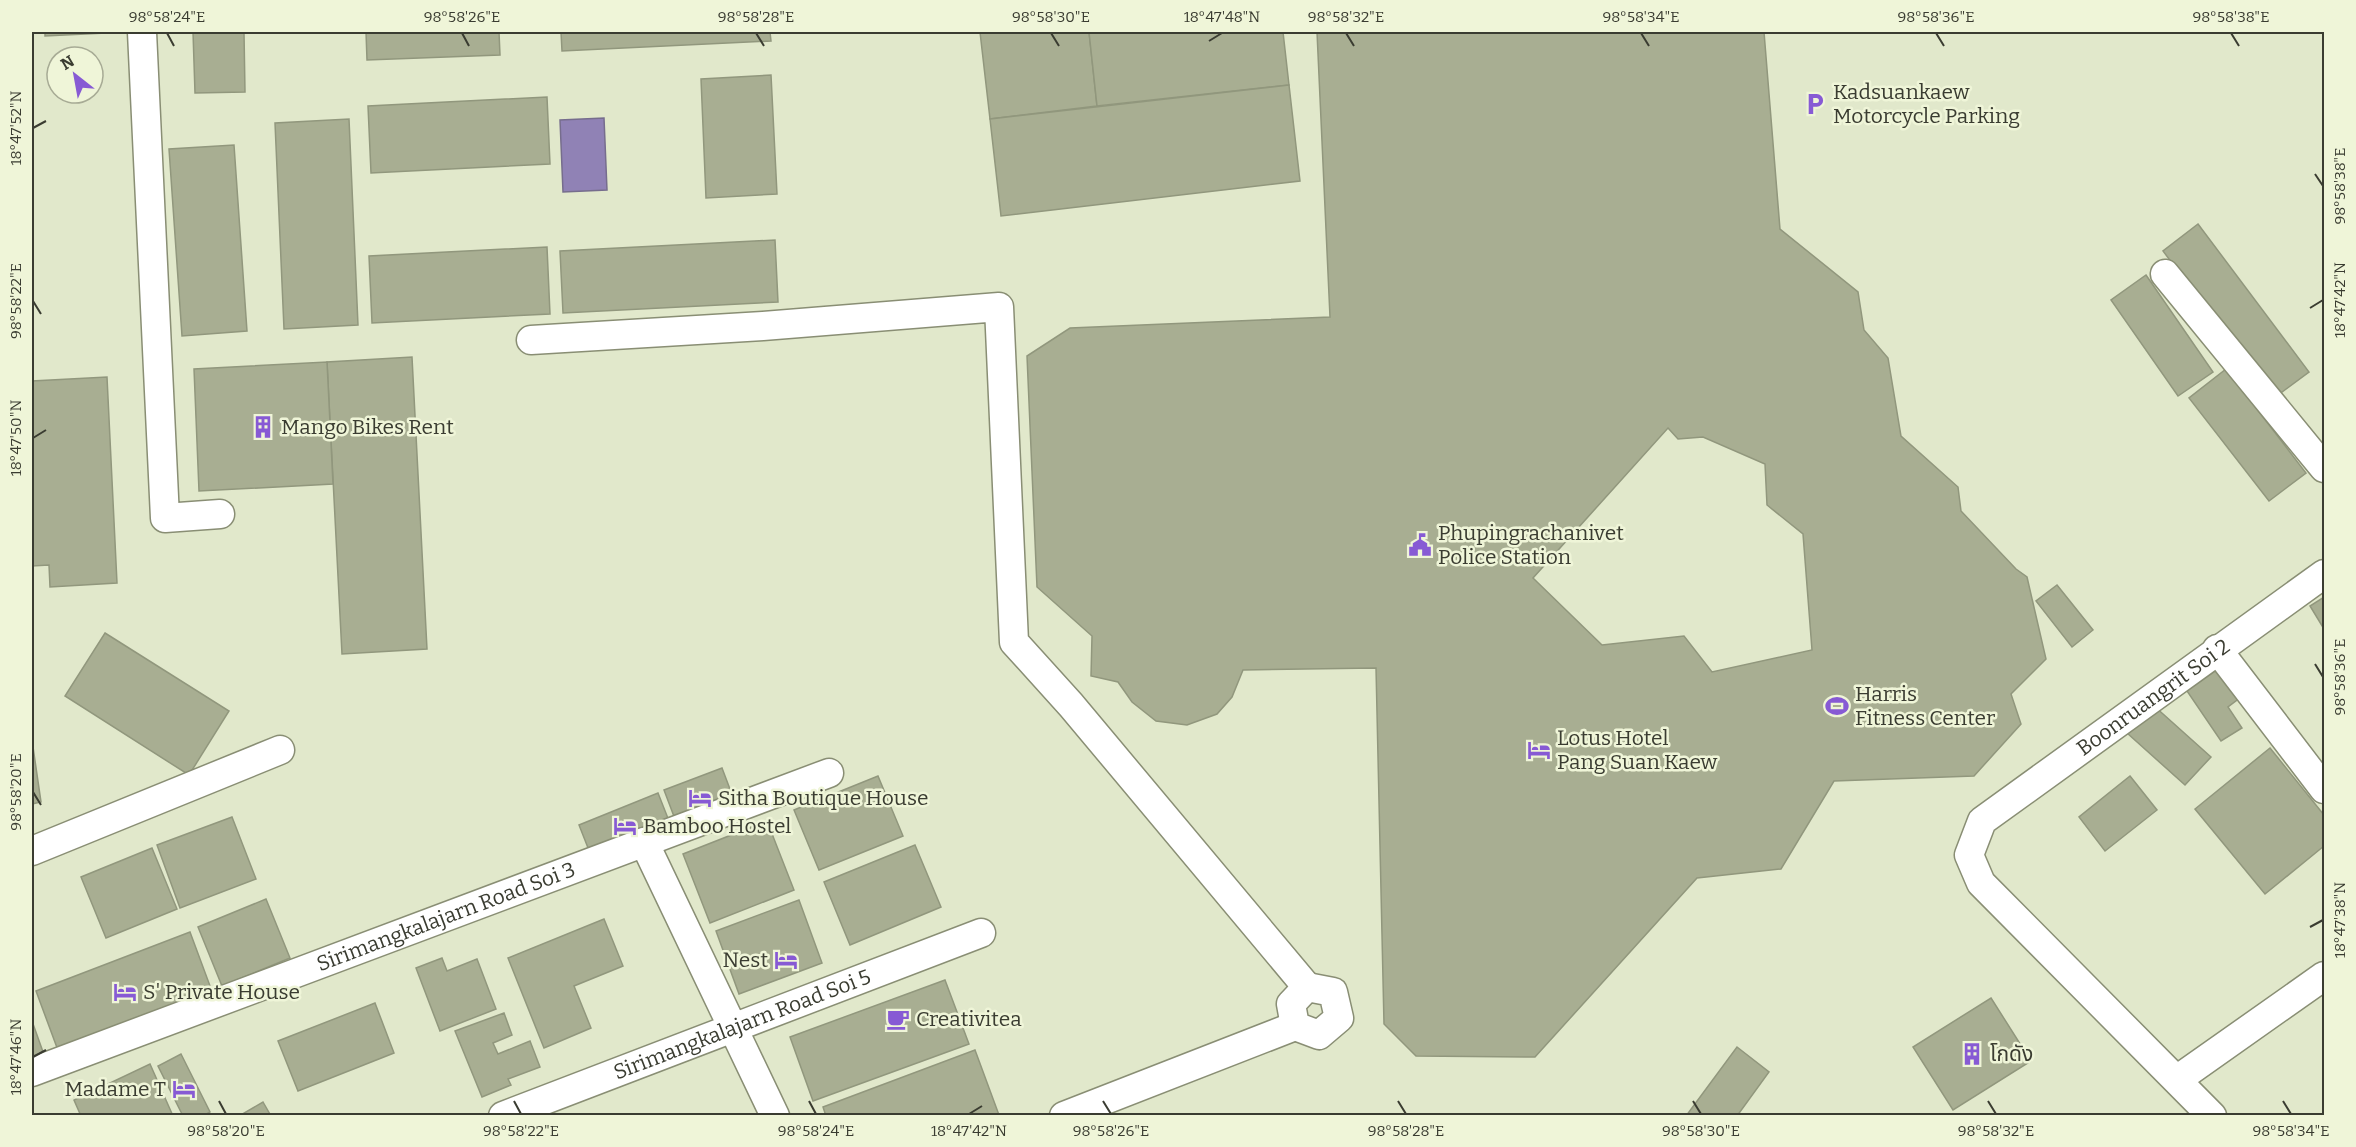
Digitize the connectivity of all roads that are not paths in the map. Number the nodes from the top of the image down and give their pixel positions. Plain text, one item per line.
1 (142, 32) edge
2 (2164, 274) dead end
3 (531, 340) dead end
4 (2325, 468) edge
5 (220, 514) dead end
6 (2325, 574) edge
7 (2217, 649) junction
8 (280, 750) dead end
9 (829, 773) dead end
10 (2325, 789) edge
11 (644, 842) junction
12 (32, 850) edge
13 (981, 933) dead end
14 (2325, 976) edge
15 (1307, 987) junction
16 (1295, 1026) junction
17 (733, 1028) junction
18 (32, 1072) edge
19 (2178, 1079) junction
20 (503, 1116) edge
21 (775, 1116) edge
22 (1064, 1116) edge
23 (2212, 1116) edge

1 - 5 street
2 - 4 street
3 - 15 street
6 - 7 street, Boonruangrit Soi 2
7 - 10 street
7 - 19 street, Boonruangrit Soi 2
8 - 12 street
9 - 11 street, Sirimangkalajarn Road Soi 3
11 - 17 street
11 - 18 street, Sirimangkalajarn Road Soi 3
13 - 17 street, Sirimangkalajarn Road Soi 5
14 - 19 street
15 - 16 street
15 - 16 street
16 - 22 street
17 - 20 street, Sirimangkalajarn Road Soi 5
17 - 21 street
19 - 23 street

